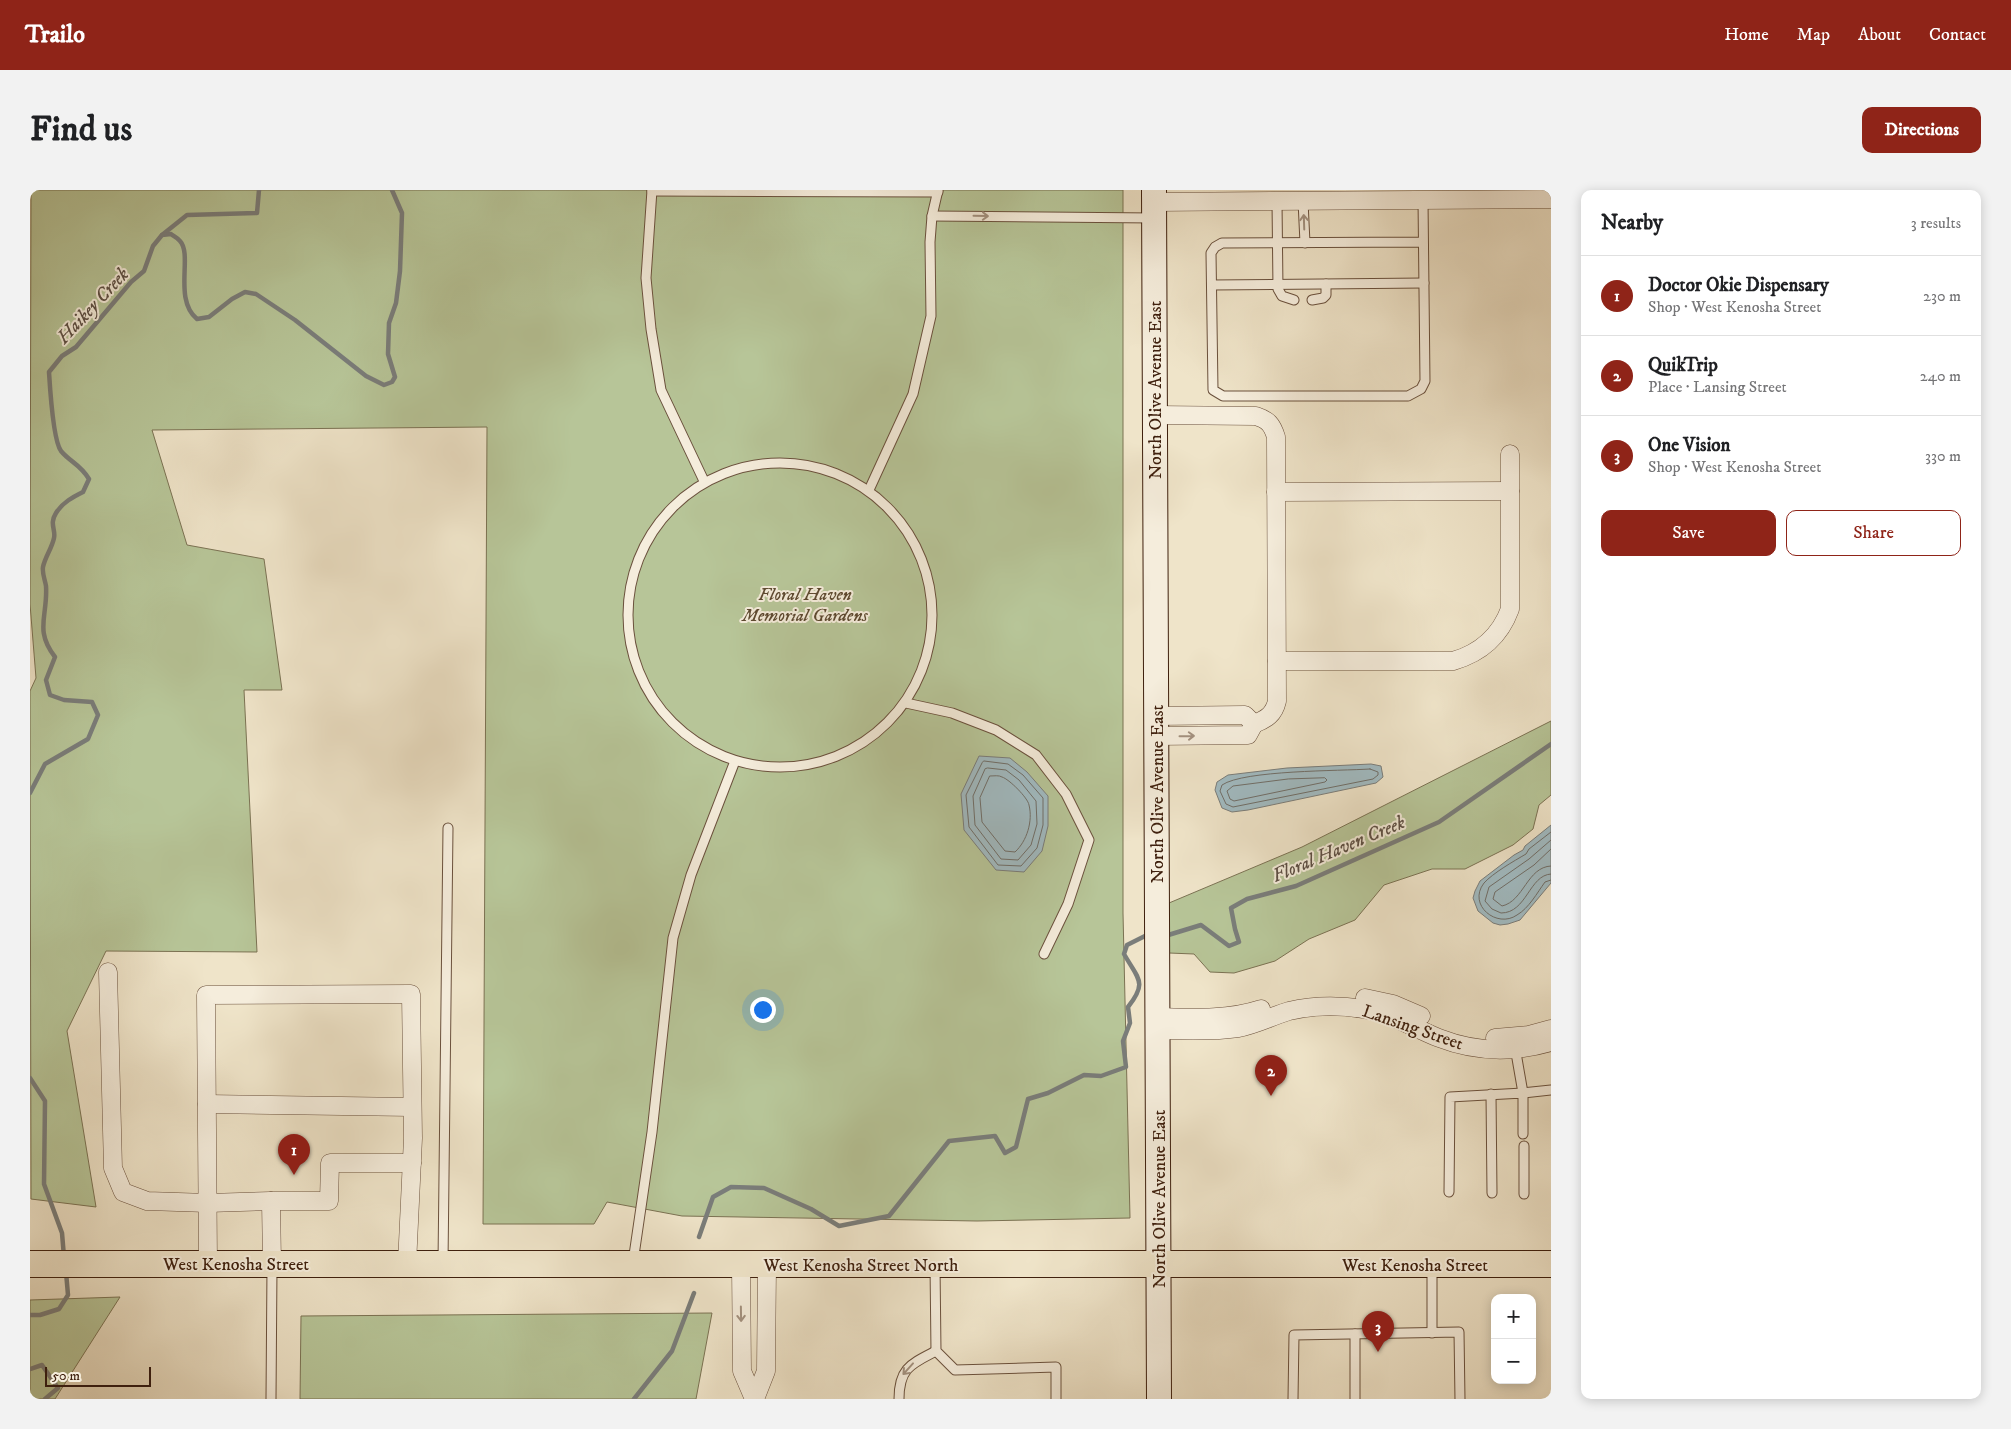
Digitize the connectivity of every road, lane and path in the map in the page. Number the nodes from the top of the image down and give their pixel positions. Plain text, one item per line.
1 (652, 190) edge
2 (938, 191) edge
3 (1278, 196) edge
4 (1303, 196) edge
5 (1423, 200) junction
6 (1551, 200) edge
7 (1154, 204) edge
8 (932, 216) junction
9 (1423, 242) junction
10 (1279, 243) junction
11 (1305, 243) junction
12 (1424, 283) junction
13 (1278, 284) junction
14 (1326, 284) junction
15 (1212, 285) junction
16 (1294, 300) dead end
17 (1312, 300) dead end
18 (1155, 415) junction
19 (1510, 454) dead end
20 (704, 481) junction
21 (869, 490) junction
22 (1276, 492) junction
23 (1510, 492) junction
24 (1277, 661) junction
25 (906, 703) junction
26 (1217, 715) junction
27 (1254, 724) junction
28 (1156, 726) junction
29 (1217, 736) junction
30 (735, 761) junction
31 (448, 828) dead end
32 (1044, 954) dead end
33 (108, 972) dead end
34 (1158, 1023) junction
35 (1551, 1028) edge
36 (1551, 1042) edge
37 (1515, 1043) junction
38 (1551, 1090) edge
39 (1523, 1093) junction
40 (1491, 1094) junction
41 (207, 1104) junction
42 (412, 1107) junction
43 (1523, 1134) dead end
44 (1524, 1146) dead end
45 (412, 1164) junction
46 (1449, 1192) dead end
47 (1492, 1193) dead end
48 (1524, 1194) dead end
49 (271, 1200) junction
50 (208, 1203) junction
51 (30, 1264) edge
52 (208, 1264) junction
53 (272, 1264) junction
54 (407, 1264) junction
55 (443, 1264) junction
56 (632, 1264) junction
57 (1551, 1264) edge
58 (741, 1265) junction
59 (767, 1265) junction
60 (936, 1265) junction
61 (1159, 1265) junction
62 (1279, 1265) joint
63 (1432, 1265) junction
64 (1432, 1333) junction
65 (1355, 1334) junction
66 (936, 1351) junction
67 (271, 1399) edge
68 (755, 1399) edge
69 (899, 1399) edge
70 (1056, 1399) edge
71 (1159, 1399) edge
72 (1293, 1399) edge
73 (1355, 1399) edge
74 (1460, 1399) edge

1 - 2 lane
1 - 20 lane
2 - 8 lane
3 - 4 street
3 - 7 street
3 - 10 lane
4 - 5 street
11 -> 4 lane
5 - 6 street
5 - 9 lane
8 -> 7 lane
7 - 18 street, North Olive Avenue East
8 - 21 lane
9 - 11 lane
9 - 12 lane
10 - 11 lane
10 - 13 lane
10 - 15 lane
12 - 14 lane
12 - 15 lane
13 - 14 lane
13 - 15 lane
13 - 16 lane
14 - 17 lane
18 - 22 street
18 - 28 street, North Olive Avenue East
19 - 23 street
20 - 21 lane
20 - 30 lane
21 - 25 lane
22 - 23 street
22 - 24 street
23 - 24 street
24 - 27 street
25 - 30 lane
25 - 32 lane
26 - 27 street
26 - 28 street
26 - 29 street
27 - 29 street
28 -> 29 street
28 - 34 street, North Olive Avenue East
30 - 56 lane
31 - 55 lane
33 - 50 street
34 - 37 street, Lansing Street
34 - 61 street, North Olive Avenue East
35 - 37 street, Lansing Street
36 - 37 street, Lansing Street
37 - 39 lane
38 - 39 lane
39 - 40 lane
39 - 43 lane
40 - 46 lane
40 - 47 lane
41 - 42 street
41 - 42 street
41 - 50 street
42 - 45 street
44 - 48 lane
45 - 49 street
45 - 54 street
49 - 50 street
49 - 53 street
50 - 52 street
51 - 52 main road, West Kenosha Street
52 - 53 main road, West Kenosha Street
53 - 54 main road, West Kenosha Street
53 - 67 lane
54 - 55 main road, West Kenosha Street
55 - 56 main road, West Kenosha Street North
56 - 58 main road, West Kenosha Street North
57 - 63 main road, West Kenosha Street
58 - 59 main road, West Kenosha Street North
58 -> 68 street
59 - 60 main road, West Kenosha Street North
59 - 68 street
60 - 61 main road, West Kenosha Street North
60 - 66 lane
61 - 62 main road, West Kenosha Street North
61 - 71 street, North Olive Avenue East
62 - 63 main road, West Kenosha Street
63 - 64 lane
64 - 65 lane
64 - 74 lane
65 - 72 lane
65 - 73 lane
66 -> 69 lane
66 - 70 lane

